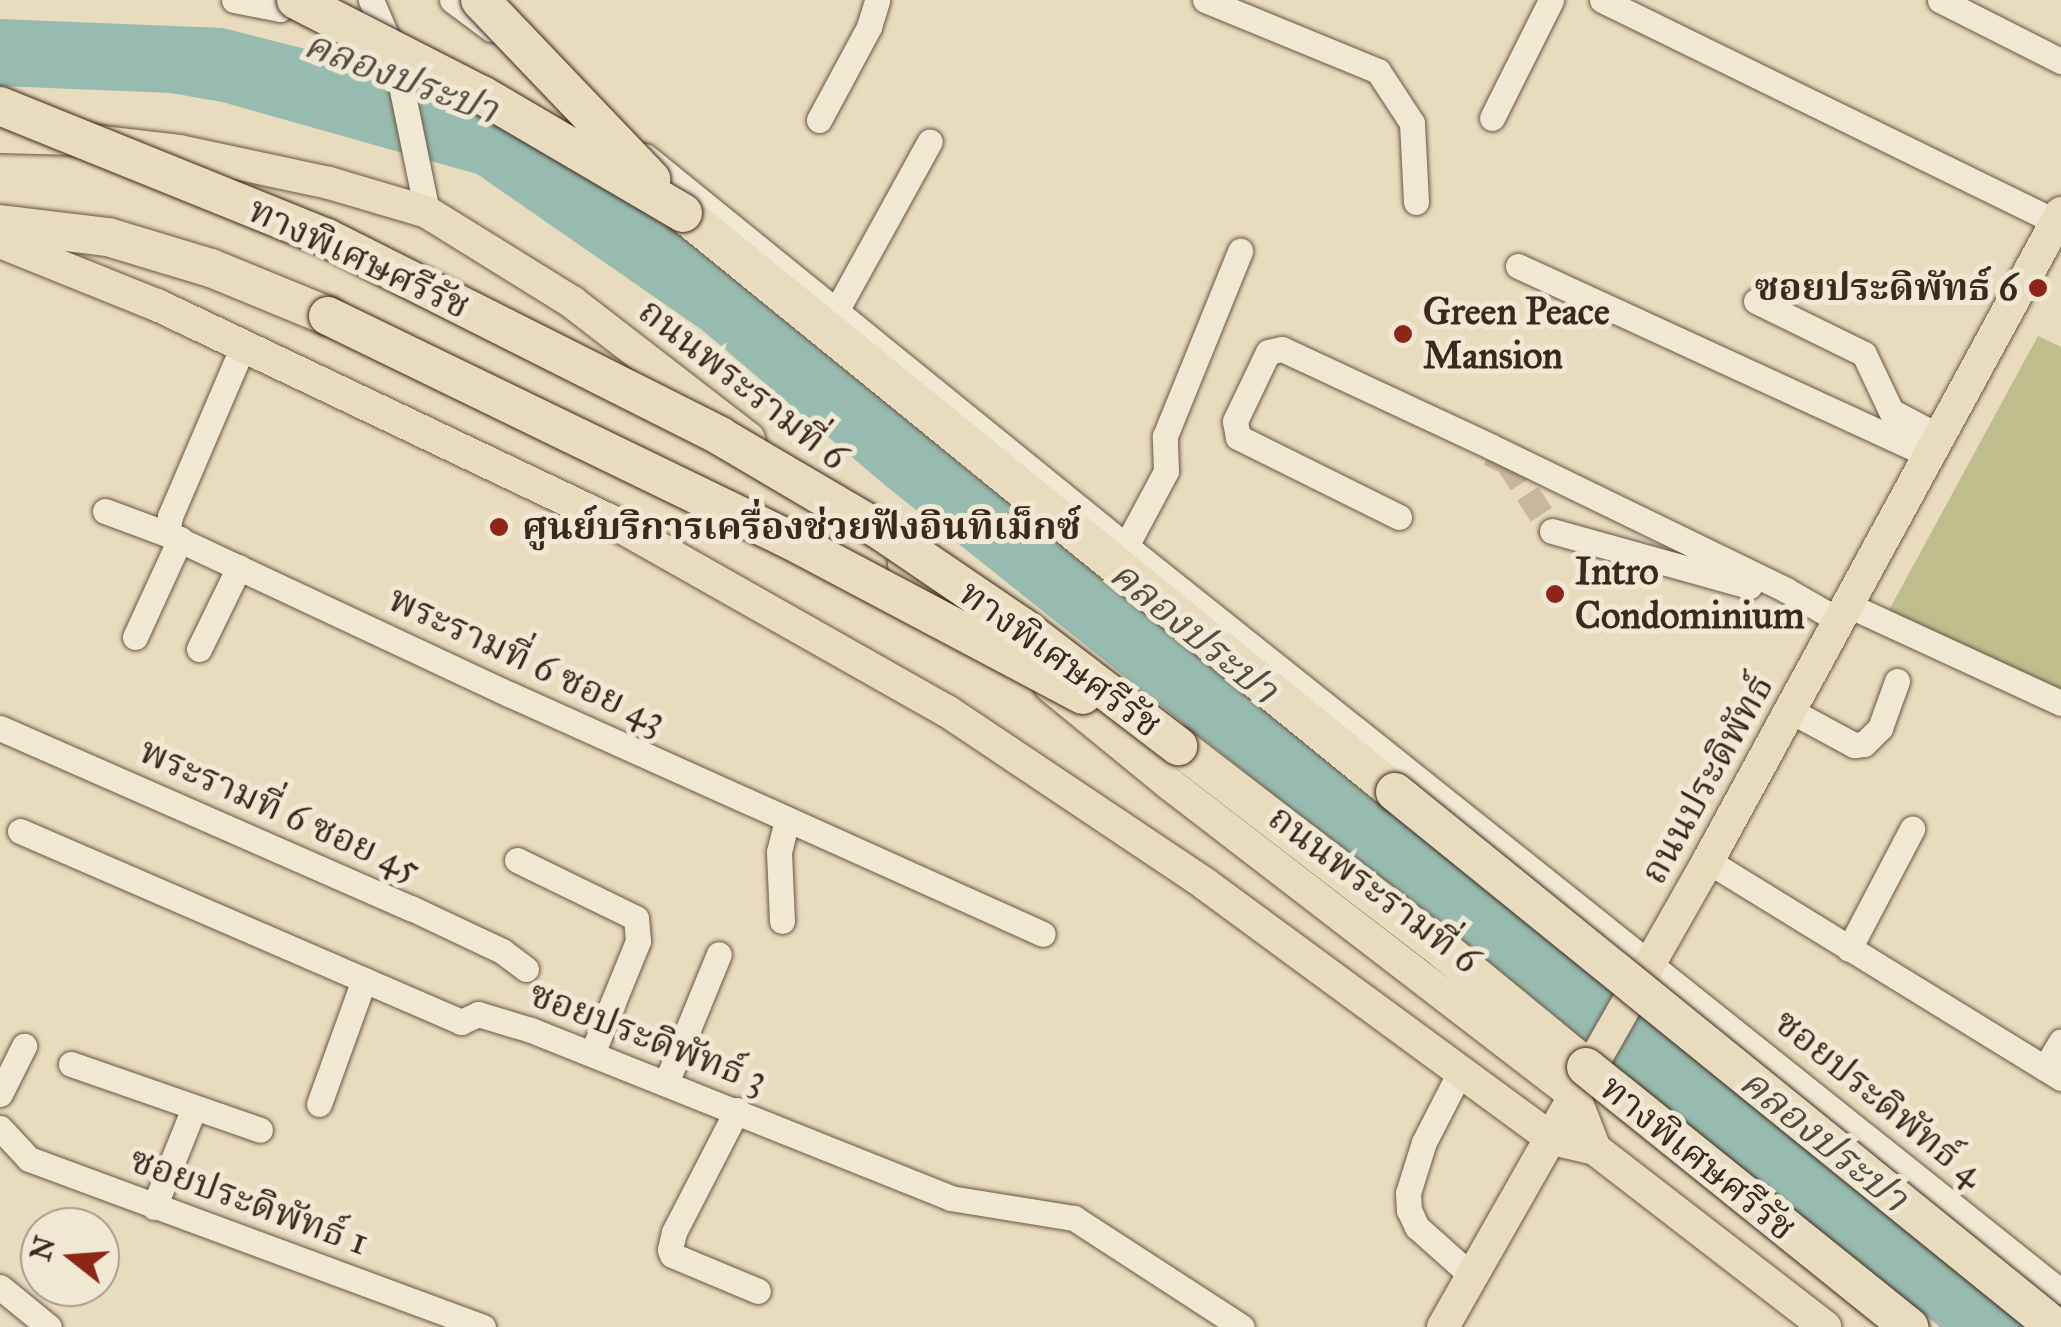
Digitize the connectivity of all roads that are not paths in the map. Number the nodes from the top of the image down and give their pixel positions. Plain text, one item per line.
1 (234, 0) edge
2 (293, 0) edge
3 (371, 0) edge
4 (452, 0) edge
5 (480, 0) edge
6 (878, 0) edge
7 (1205, 0) edge
8 (1551, 0) edge
9 (1602, 0) edge
10 (1940, 0) edge
11 (2061, 61) edge
12 (0, 106) edge
13 (1492, 118) dead end
14 (819, 120) dead end
15 (0, 137) edge
16 (930, 140) dead end
17 (1416, 202) dead end
18 (427, 212) junction
19 (683, 213) junction
20 (2059, 217) edge
21 (0, 224) edge
22 (0, 242) edge
23 (1240, 251) dead end
24 (1518, 266) dead end
25 (1756, 301) dead end
26 (836, 313) junction
27 (243, 346) junction
28 (1933, 446) junction
29 (105, 511) dead end
30 (1399, 517) dead end
31 (1552, 531) tunnel mouth
32 (173, 536) junction
33 (1126, 546) junction
34 (239, 567) junction
35 (1787, 594) junction
36 (1844, 613) junction
37 (135, 637) dead end
38 (199, 649) dead end
39 (1896, 682) dead end
40 (2061, 703) edge
41 (1791, 711) junction
42 (0, 728) edge
43 (1178, 746) junction
44 (787, 819) junction
45 (1912, 829) dead end
46 (20, 830) dead end
47 (517, 860) dead end
48 (1708, 861) junction
49 (782, 921) dead end
50 (1043, 934) dead end
51 (1849, 948) junction
52 (719, 954) dead end
53 (1650, 961) junction
54 (526, 969) dead end
55 (364, 980) junction
56 (2061, 1042) edge
57 (24, 1046) dead end
58 (592, 1054) junction
59 (71, 1064) dead end
60 (2053, 1073) edge
61 (1460, 1074) junction
62 (666, 1082) junction
63 (0, 1094) edge
64 (1574, 1095) junction
65 (319, 1104) dead end
66 (194, 1108) junction
67 (736, 1110) junction
68 (0, 1128) edge
69 (260, 1130) dead end
70 (1552, 1139) junction
71 (1595, 1148) junction
72 (154, 1207) junction
73 (1472, 1276) junction
74 (0, 1287) edge
75 (758, 1292) dead end
76 (2061, 1292) edge
77 (1453, 1323) edge
78 (50, 1327) edge
79 (484, 1327) edge
80 (1242, 1327) edge
81 (1825, 1327) edge
82 (1909, 1327) edge
83 (2055, 1327) edge

1 - 2 street
2 - 19 highway, bridge
3 - 18 street
4 - 26 street, ซอยประดิพัทธ์ 4
5 - 19 highway, bridge
6 - 14 street
7 - 17 street
8 - 13 street
9 - 20 street
10 - 11 street
12 - 43 highway, ทางพิเศษศรีรัช, bridge
15 - 18 main road, ถนนพระรามที่ 6
16 - 26 street
18 - 64 main road, ถนนพระรามที่ 6
19 - 83 highway, bridge
20 - 28 main road, ถนนประดิพัทธ์
21 - 43 highway, bridge
22 - 27 main road
23 - 33 street
24 - 28 street
25 - 28 street
26 - 33 street, ซอยประดิพัทธ์ 4
27 - 32 street
27 - 61 main road
28 - 36 main road, ถนนประดิพัทธ์
29 - 32 street, พระรามที่ 6 ซอย 43
30 - 35 street
31 - 35 street
32 - 34 street, พระรามที่ 6 ซอย 43
32 - 37 street
33 - 53 street, ซอยประดิพัทธ์ 4
34 - 38 street
34 - 44 street, พระรามที่ 6 ซอย 43
35 - 36 street
36 - 40 street
36 - 41 main road, ถนนประดิพัทธ์
39 - 41 street
41 - 48 main road, ถนนประดิพัทธ์
42 - 54 street, พระรามที่ 6 ซอย 45
43 - 82 highway, ทางพิเศษศรีรัช, bridge
44 - 49 street
44 - 50 street, พระรามที่ 6 ซอย 43
45 - 51 street
46 - 55 street, ซอยประดิพัทธ์ 3
47 - 58 street
48 - 51 street
48 - 53 main road, ถนนประดิพัทธ์
51 - 60 street
52 - 62 street
53 - 64 main road, ถนนประดิพัทธ์
53 - 76 street, ซอยประดิพัทธ์ 4
55 - 58 street, ซอยประดิพัทธ์ 3
55 - 65 street
56 - 60 street
57 - 63 street
58 - 62 street, ซอยประดิพัทธ์ 3
59 - 66 street
61 - 70 main road
61 - 73 street
62 - 67 street, ซอยประดิพัทธ์ 3
64 - 70 main road, ถนนประดิพัทธ์
64 - 71 main road
66 - 69 street
66 - 72 street
67 - 75 street
67 - 80 street, ซอยประดิพัทธ์ 3
68 - 72 street, ซอยประดิพัทธ์ 1
70 - 71 main road
70 - 73 main road, ถนนประดิพัทธ์
71 - 81 main road
72 - 79 street, ซอยประดิพัทธ์ 1
73 - 77 main road, ถนนประดิพัทธ์
74 - 78 street

